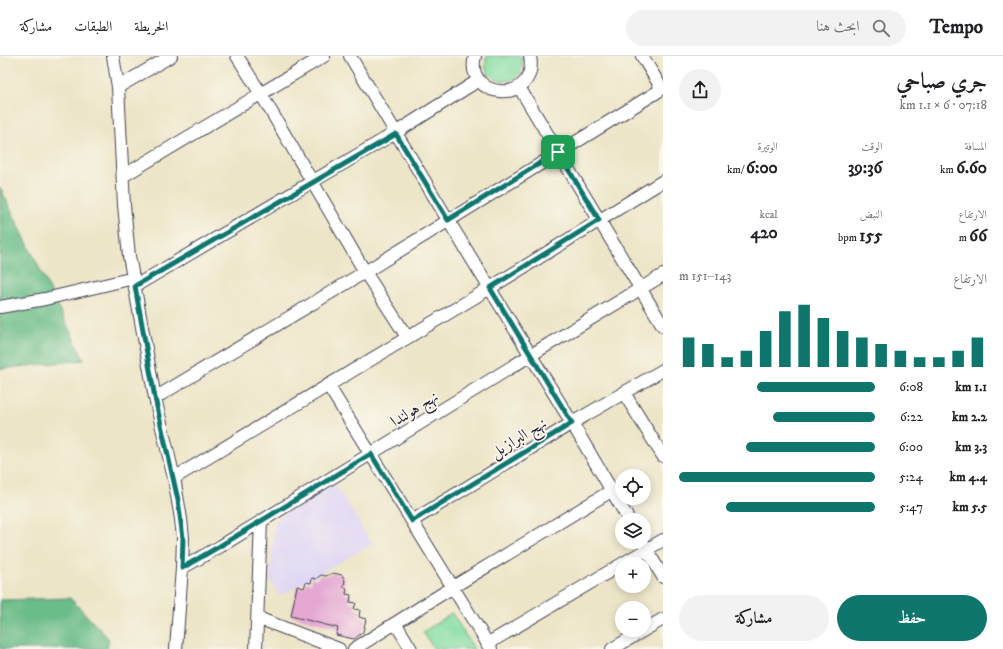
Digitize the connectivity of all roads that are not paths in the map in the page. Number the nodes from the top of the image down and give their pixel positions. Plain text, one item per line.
1 (113, 56) edge
2 (171, 56) edge
3 (237, 56) edge
4 (324, 56) edge
5 (350, 56) edge
6 (466, 56) edge
7 (475, 56) edge
8 (530, 56) edge
9 (642, 56) edge
10 (476, 74) junction
11 (118, 86) junction
12 (519, 87) junction
13 (662, 90) edge
14 (261, 94) junction
15 (396, 134) junction
16 (558, 152) junction
17 (123, 176) junction
18 (663, 181) edge
19 (312, 183) junction
20 (448, 220) junction
21 (599, 220) junction
22 (365, 272) junction
23 (663, 275) edge
24 (134, 282) junction
25 (490, 288) junction
26 (640, 289) junction
27 (0, 307) edge
28 (663, 326) edge
29 (407, 338) junction
30 (531, 355) junction
31 (663, 370) edge
32 (328, 385) junction
33 (624, 392) junction
34 (155, 398) junction
35 (572, 423) junction
36 (371, 454) junction
37 (663, 456) edge
38 (174, 478) junction
39 (611, 491) junction
40 (624, 513) edge
41 (261, 521) junction
42 (412, 521) junction
43 (663, 540) edge
44 (651, 544) edge
45 (640, 549) edge
46 (646, 549) edge
47 (631, 557) edge
48 (182, 568) junction
49 (615, 568) edge
50 (663, 577) edge
51 (453, 587) junction
52 (258, 618) junction
53 (663, 619) edge
54 (396, 624) junction
55 (630, 645) edge
56 (489, 646) edge
57 (176, 649) edge
58 (256, 649) edge
59 (339, 649) edge
60 (354, 649) edge
61 (411, 649) edge
62 (612, 649) edge

1 - 11 street
2 - 11 street
3 - 14 street
4 - 14 street
5 - 15 street
6 - 10 street
7 - 10 street
8 - 12 street
9 - 13 street
10 - 12 street
10 - 15 street
11 - 17 street
12 - 16 street
13 - 16 street
14 - 17 street
14 - 19 street
15 - 19 street
15 - 20 street
16 - 20 street
16 - 21 street
17 - 24 street
18 - 21 street
19 - 22 street
19 - 24 street
20 - 22 street
20 - 25 street
21 - 25 street
21 - 26 street
22 - 29 street
22 - 34 street
23 - 26 street, نهج هولندا
24 - 27 street
24 - 34 street
25 - 29 street
25 - 30 street
26 - 28 street
26 - 30 street, نهج هولندا
29 - 32 street
30 - 35 street
30 - 36 street, نهج هولندا
31 - 33 street, نهج البرازيل
32 - 36 street
32 - 38 street
33 - 35 street, نهج البرازيل
33 - 37 street
34 - 38 street
35 - 39 street
35 - 42 street, نهج البرازيل
36 - 41 street, نهج هولندا
36 - 42 street
38 - 48 street
39 - 40 street
39 - 51 street
41 - 48 street, نهج هولندا
41 - 52 street
42 - 51 street
43 - 44 street
45 - 47 street
46 - 50 street
48 - 57 street
49 - 56 street
51 - 54 street
51 - 56 street
52 - 58 street
52 - 59 street
53 - 55 street
54 - 60 street
54 - 61 street
55 - 62 street

